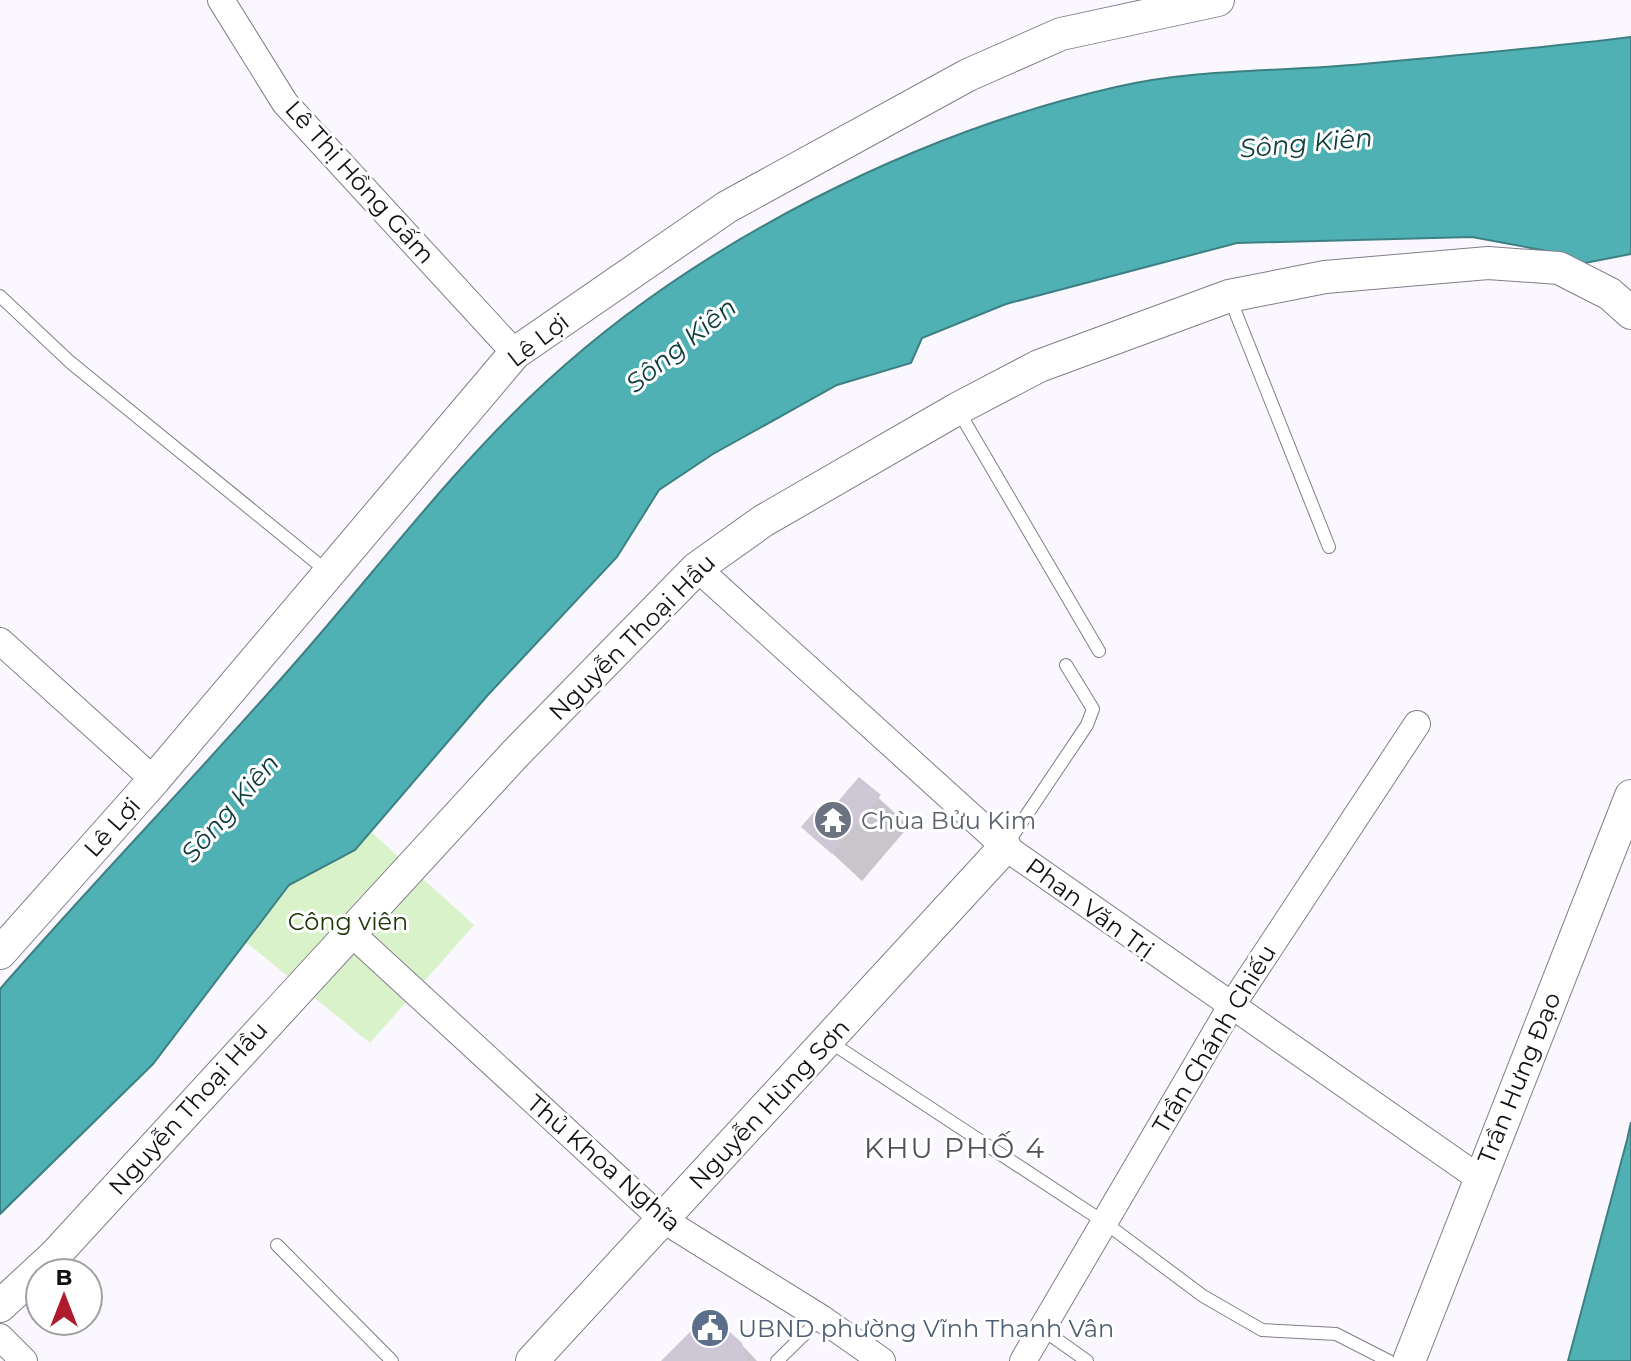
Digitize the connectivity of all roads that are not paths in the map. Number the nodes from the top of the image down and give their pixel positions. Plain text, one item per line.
1 (221, 0) edge
2 (1218, 0) edge
3 (0, 296) edge
4 (1229, 296) junction
5 (1631, 313) edge
6 (515, 353) junction
7 (957, 409) junction
8 (1329, 547) dead end
9 (697, 568) junction
10 (329, 573) junction
11 (0, 641) edge
12 (1099, 651) dead end
13 (1066, 665) dead end
14 (1417, 724) dead end
15 (154, 780) junction
16 (1631, 796) edge
17 (1005, 847) junction
18 (350, 932) junction
19 (0, 953) edge
20 (1230, 1008) junction
21 (827, 1041) junction
22 (1479, 1178) junction
23 (662, 1219) junction
24 (1104, 1222) junction
25 (277, 1245) dead end
26 (0, 1306) edge
27 (821, 1318) junction
28 (1042, 1329) junction
29 (0, 1337) edge
30 (24, 1361) edge
31 (392, 1361) edge
32 (532, 1361) edge
33 (777, 1361) edge
34 (882, 1361) edge
35 (1023, 1361) edge
36 (1087, 1361) edge
37 (1389, 1361) edge
38 (1409, 1361) edge

1 - 6 street, Lê Thị Hồng Gấm
2 - 6 street, Lê Lợi
3 - 10 lane
4 - 5 street, Nguyễn Thoại Hầu
4 - 7 street, Nguyễn Thoại Hầu
4 - 8 lane
6 - 10 street, Lê Lợi
7 - 9 street, Nguyễn Thoại Hầu
7 - 12 lane
9 - 17 street, Phan Văn Trị
9 - 18 street, Nguyễn Thoại Hầu
10 - 15 street, Lê Lợi
11 - 15 street
13 - 17 lane
14 - 20 street, Trần Chánh Chiếu
15 - 19 street, Lê Lợi
16 - 22 street, Trần Hưng Đạo
17 - 20 street, Phan Văn Trị
17 - 21 street, Nguyễn Hùng Sơn
18 - 23 street, Thủ Khoa Nghĩa
18 - 26 street, Nguyễn Thoại Hầu
20 - 22 street, Phan Văn Trị
20 - 24 street, Trần Chánh Chiếu
21 - 23 street, Nguyễn Hùng Sơn
21 - 24 lane
22 - 38 street, Trần Hưng Đạo
23 - 27 street, Thủ Khoa Nghĩa
23 - 32 street, Nguyễn Hùng Sơn
24 - 28 street, Trần Chánh Chiếu
24 - 37 lane
25 - 31 lane
27 - 33 lane
27 - 34 street, Thủ Khoa Nghĩa
28 - 35 street, Trần Chánh Chiếu
28 - 36 lane
29 - 30 street

